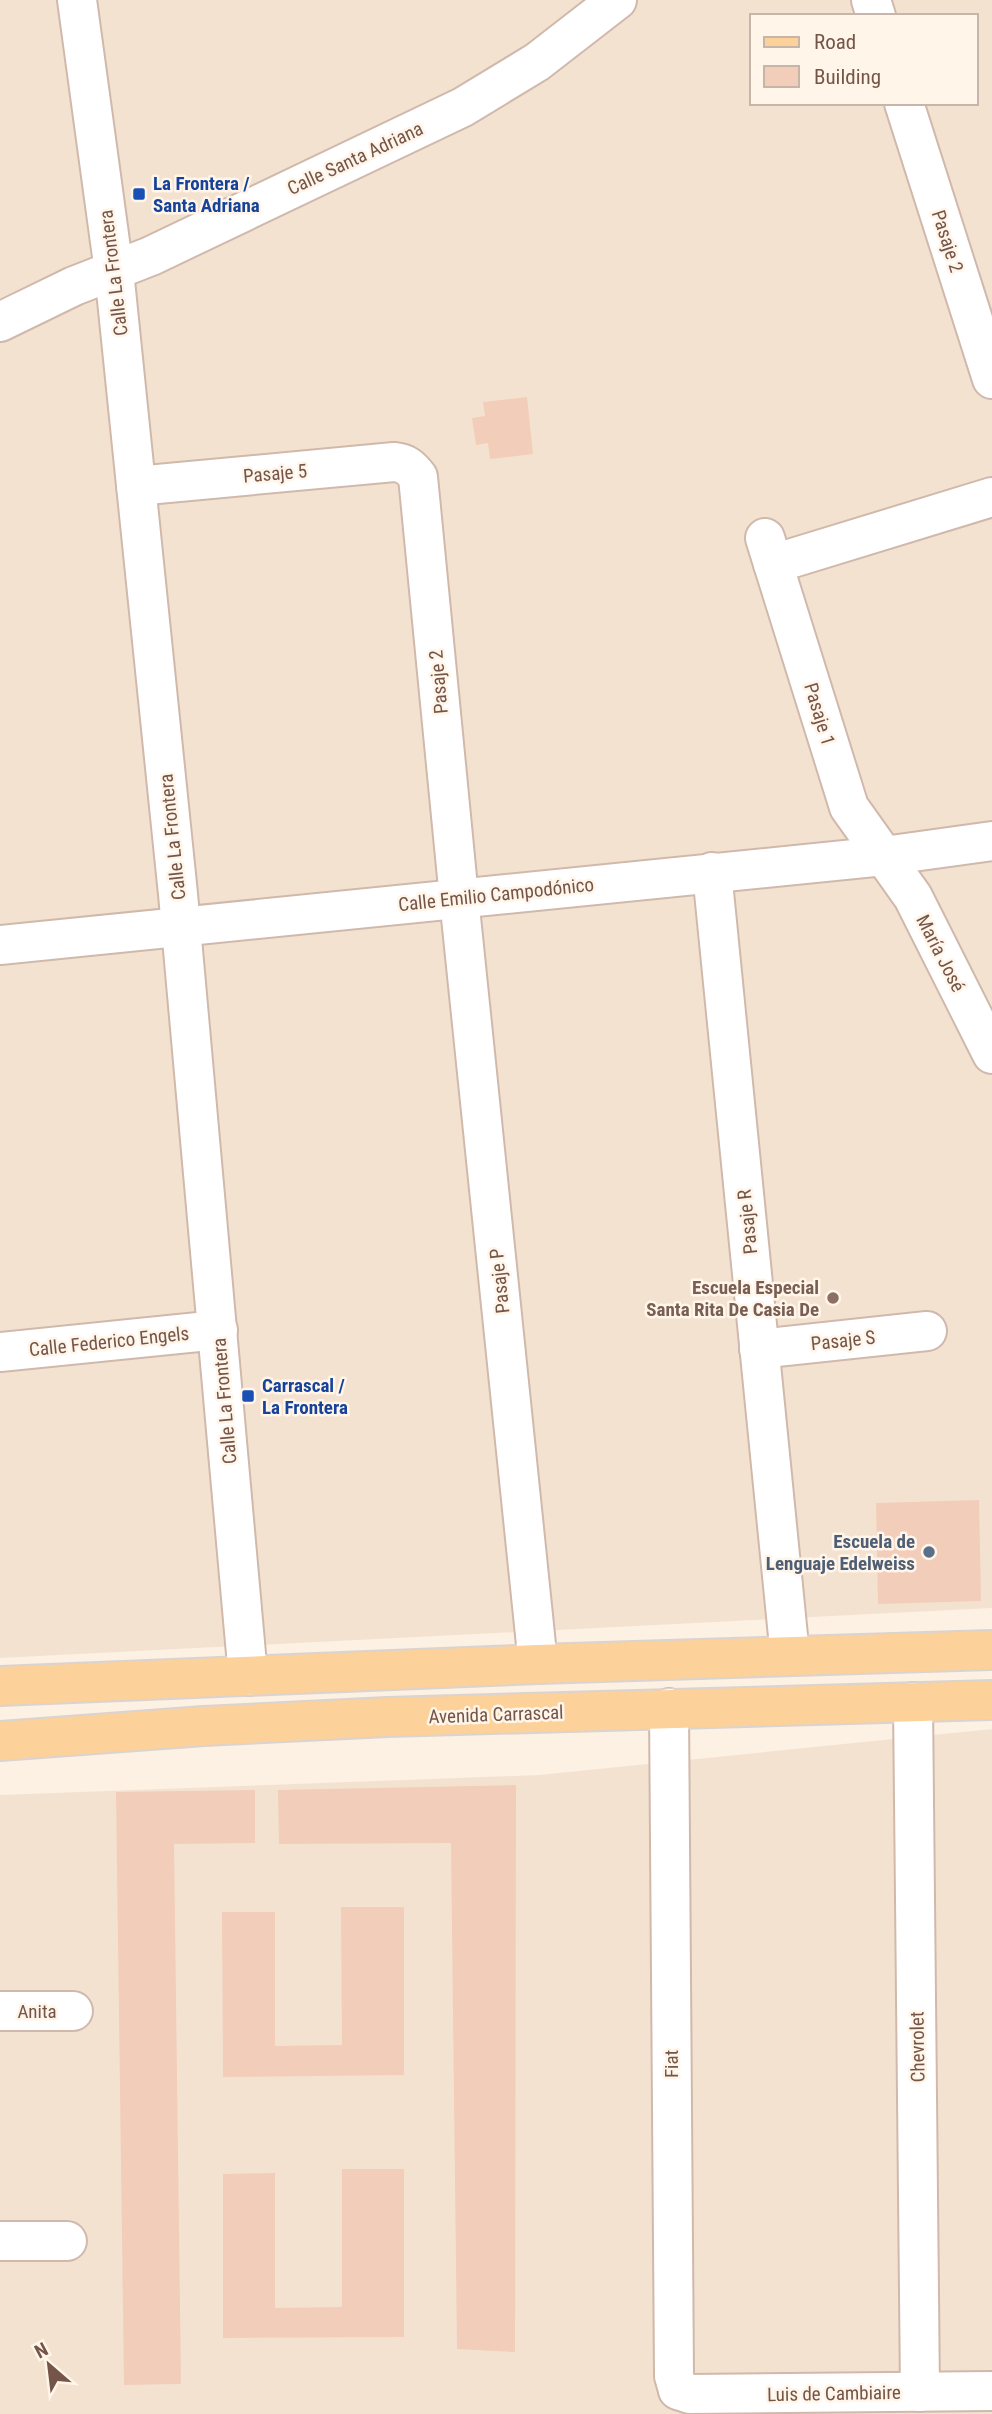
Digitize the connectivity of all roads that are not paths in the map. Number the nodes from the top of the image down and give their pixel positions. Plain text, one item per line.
1 (77, 0) edge
2 (617, 0) edge
3 (905, 105) edge
4 (114, 271) junction
5 (0, 323) edge
6 (992, 379) edge
7 (412, 468) joint
8 (136, 486) junction
9 (992, 497) edge
10 (992, 841) edge
11 (884, 856) junction
12 (712, 872) junction
13 (459, 898) junction
14 (181, 926) junction
15 (0, 945) edge
16 (992, 1054) edge
17 (218, 1330) junction
18 (927, 1331) dead end
19 (760, 1349) junction
20 (0, 1352) edge
21 (992, 1650) edge
22 (790, 1656) junction
23 (538, 1664) junction
24 (248, 1676) junction
25 (0, 1686) edge
26 (992, 1700) edge
27 (913, 1702) junction
28 (669, 1708) junction
29 (0, 1741) edge
30 (0, 2011) edge
31 (73, 2011) dead end
32 (0, 2241) edge
33 (67, 2241) dead end
34 (992, 2391) edge
35 (920, 2392) junction
36 (670, 2402) edge

1 - 4 street, Calle La Frontera
2 - 4 street, Calle Santa Adriana
3 - 6 street, Pasaje 2
4 - 5 street, Calle Santa Adriana
4 - 8 street, Calle La Frontera
7 - 8 street, Pasaje 5
7 - 13 street, Pasaje 2
8 - 14 street, Calle La Frontera
9 - 11 street, Pasaje 1
10 - 11 street, Calle Emilio Campodónico
11 - 12 street, Calle Emilio Campodónico
11 - 16 street, María José
12 - 13 street, Calle Emilio Campodónico
12 - 19 street, Pasaje R
13 - 14 street, Calle Emilio Campodónico
13 - 23 street, Pasaje P
14 - 15 street, Calle Emilio Campodónico
14 - 17 street, Calle La Frontera
17 - 20 street, Calle Federico Engels
17 - 24 street, Calle La Frontera
18 - 19 street, Pasaje S
19 - 22 street, Pasaje R
21 - 22 main road
22 - 23 main road
23 - 24 main road
24 - 25 main road
26 - 27 main road, Avenida Carrascal
27 - 28 main road, Avenida Carrascal
27 - 35 street, Chevrolet
28 - 29 main road, Avenida Carrascal
28 - 36 street, Fiat
30 - 31 street, Anita
32 - 33 street
34 - 35 street, Luis de Cambiaire
35 - 36 street, Luis de Cambiaire

